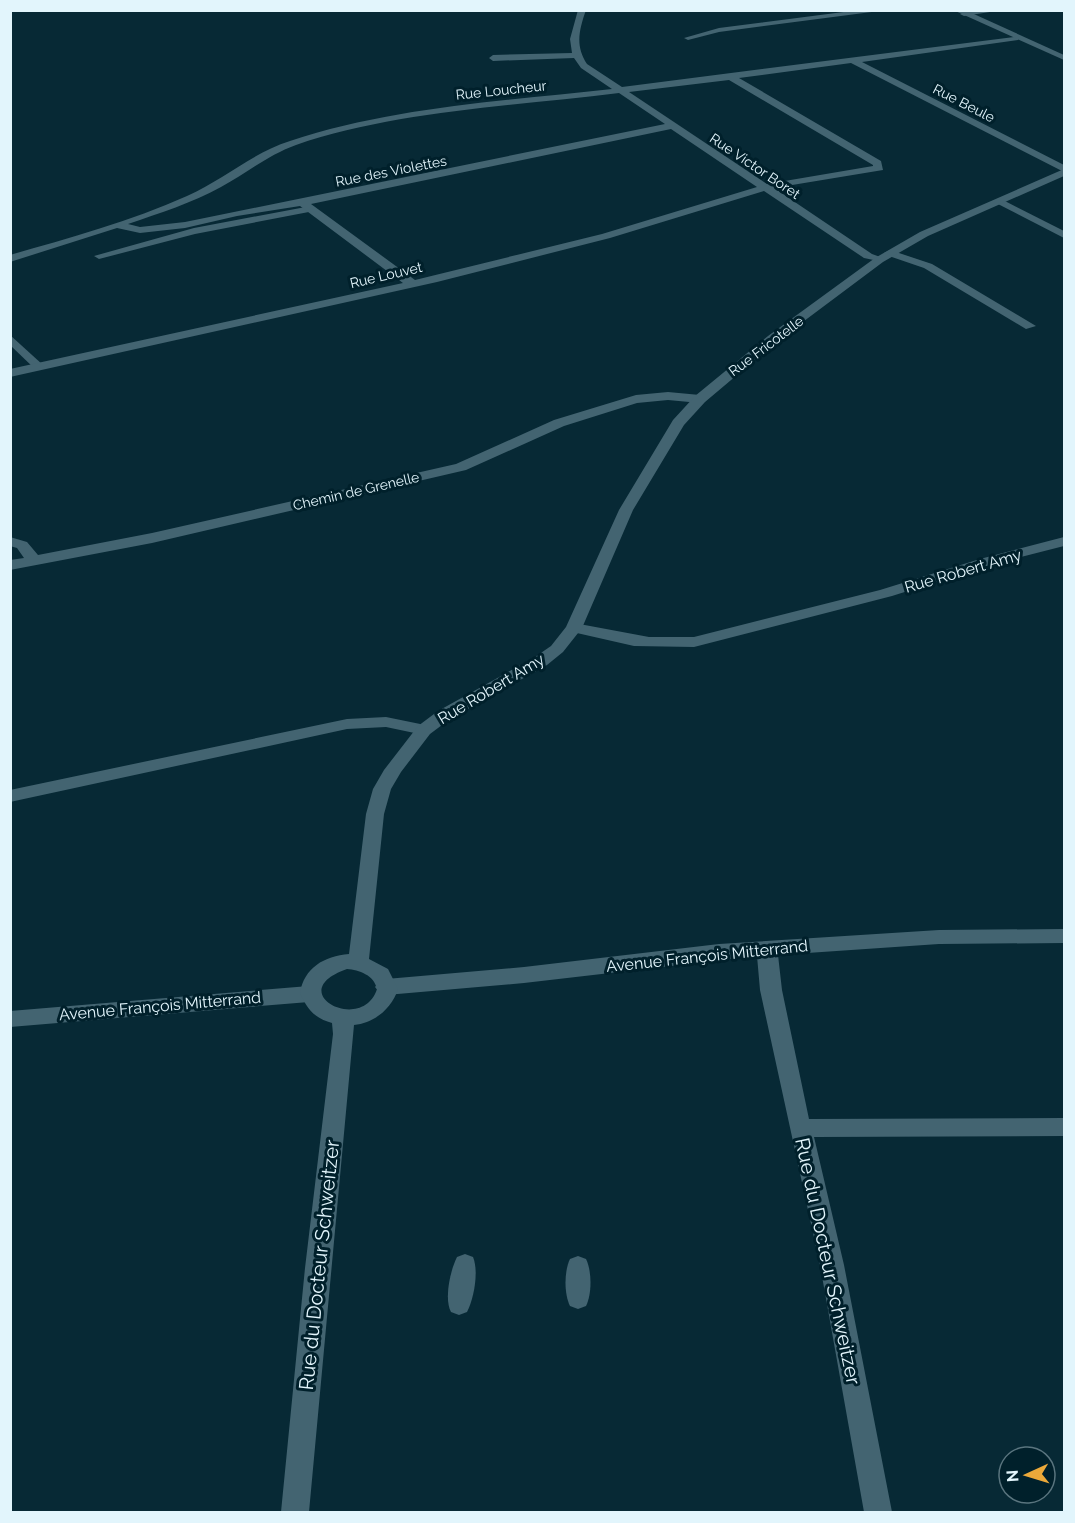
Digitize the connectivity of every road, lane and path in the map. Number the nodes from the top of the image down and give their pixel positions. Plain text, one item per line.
1 (582, 10) edge
2 (883, 10) edge
3 (960, 12) edge
4 (986, 12) dead end
5 (688, 38) dead end
6 (1018, 38) junction
7 (575, 55) junction
8 (493, 58) dead end
9 (1065, 58) edge
10 (852, 60) junction
11 (730, 77) junction
12 (619, 91) junction
13 (671, 126) junction
14 (1065, 170) edge
15 (764, 187) junction
16 (999, 201) junction
17 (306, 206) junction
18 (116, 225) junction
19 (1065, 235) edge
20 (99, 256) dead end
21 (884, 256) junction
22 (10, 259) edge
23 (412, 285) junction
24 (1030, 326) dead end
25 (10, 338) edge
26 (39, 367) junction
27 (10, 373) edge
28 (700, 399) junction
29 (10, 541) edge
30 (1065, 542) edge
31 (34, 560) junction
32 (10, 565) edge
33 (574, 628) junction
34 (424, 730) junction
35 (10, 796) edge
36 (1065, 936) edge
37 (767, 948) junction
38 (358, 961) junction
39 (386, 987) junction
40 (309, 994) junction
41 (342, 1018) junction
42 (10, 1019) edge
43 (1065, 1126) edge
44 (800, 1128) junction
45 (465, 1264) dead end
46 (578, 1266) dead end
47 (578, 1299) dead end
48 (459, 1305) dead end
49 (295, 1512) edge
50 (878, 1512) edge

1 - 7 street
2 - 5 street
3 - 4 lane
3 - 6 street
6 - 9 street
6 - 10 street, Rue Loucheur
7 - 8 street
7 - 12 street, Rue Victor Boret
10 - 11 street, Rue Loucheur
10 - 14 street, Rue Beule
11 - 12 street, Rue Loucheur
11 - 15 street, Rue Louvet
12 - 13 street, Rue Victor Boret
12 - 18 street, Rue Loucheur
13 - 15 street, Rue Victor Boret
13 - 17 street, Rue des Violettes
14 - 16 street, Rue Fricotelle
15 - 21 street, Rue Victor Boret
15 - 23 street, Rue Louvet
16 - 19 lane
16 - 21 street, Rue Fricotelle
17 - 18 street, Rue des Violettes
17 - 20 lane
17 - 23 street
18 - 22 street, Rue Loucheur
21 - 24 street, Rue Victor Boret
21 - 28 street, Rue Fricotelle
23 - 26 street, Rue Louvet
25 - 26 lane
26 - 27 street, Rue Louvet
28 - 31 street, Chemin de Grenelle
28 - 33 street, Rue Fricotelle
29 - 31 street
30 - 33 street, Rue Robert Amy
31 - 32 street, Chemin de Grenelle
33 - 34 street, Rue Robert Amy
34 - 35 street, Rue Robert Amy
34 - 38 street
36 - 37 street, Avenue François Mitterrand
37 - 39 street, Avenue François Mitterrand
37 - 44 street
38 - 39 street
38 - 40 street
39 - 41 street
40 - 41 street
40 - 42 street, Avenue François Mitterrand
41 - 49 street, Rue du Docteur Schweitzer
43 - 44 street, Rue du Docteur Schweitzer
44 - 50 street, Rue du Docteur Schweitzer
45 - 48 lane
46 - 47 lane

